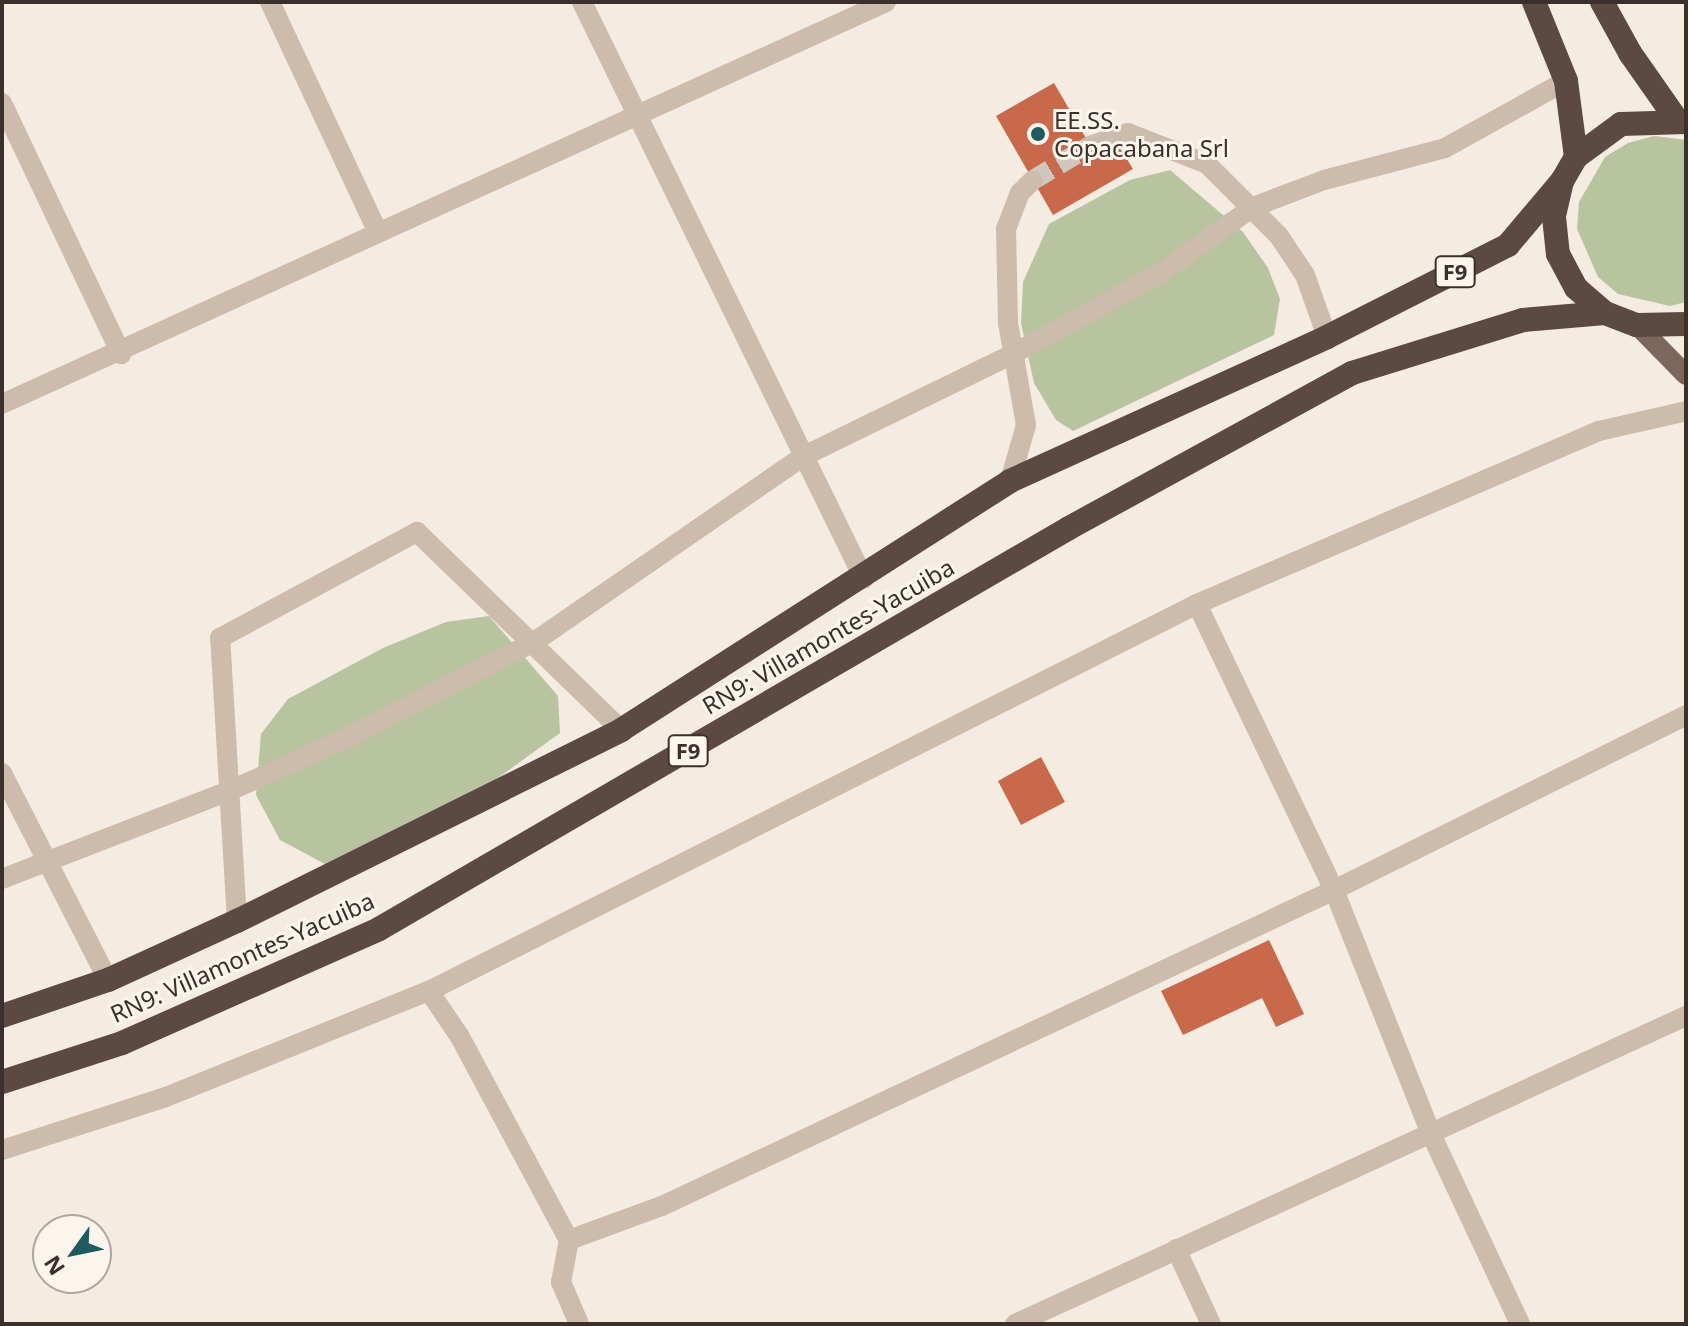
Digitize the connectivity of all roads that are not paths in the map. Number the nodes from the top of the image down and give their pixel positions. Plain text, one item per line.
1 (270, 2) edge
2 (582, 2) edge
3 (886, 2) edge
4 (1534, 2) edge
5 (1602, 2) edge
6 (1566, 81) junction
7 (2, 103) edge
8 (635, 115) junction
9 (1682, 121) edge
10 (1090, 146) tunnel mouth
11 (1576, 157) junction
12 (1033, 180) tunnel mouth
13 (1562, 181) junction
14 (1253, 207) junction
15 (377, 230) junction
16 (1605, 313) junction
17 (1686, 324) edge
18 (1637, 325) junction
19 (1327, 337) junction
20 (121, 354) junction
21 (1013, 354) junction
22 (1686, 375) edge
23 (2, 404) edge
24 (1686, 411) edge
25 (804, 456) junction
26 (1010, 481) junction
27 (864, 579) junction
28 (1197, 604) junction
29 (534, 642) junction
30 (1686, 715) edge
31 (621, 730) junction
32 (2, 773) edge
33 (229, 791) junction
34 (46, 859) junction
35 (2, 879) edge
36 (1334, 890) junction
37 (237, 921) junction
38 (108, 980) junction
39 (429, 991) junction
40 (2, 1016) edge
41 (1686, 1016) edge
42 (2, 1082) edge
43 (1432, 1136) junction
44 (2, 1150) edge
45 (569, 1240) junction
46 (1176, 1249) junction
47 (579, 1324) edge
48 (1015, 1324) edge
49 (1211, 1324) edge
50 (1520, 1324) edge

1 - 15 street
2 - 8 street
3 - 8 street
4 - 6 highway
5 - 9 highway, F9
6 - 11 highway
6 - 14 street
7 - 20 street
8 - 15 street
8 - 25 street
9 - 11 highway, F9
10 - 14 street
11 - 13 highway, F9
12 - 21 street
13 - 16 highway, F9
13 - 19 highway, RN9: Villamontes-Yacuiba / F9
14 - 19 street
14 - 21 street
15 - 20 street
16 - 18 highway, F9
16 - 42 highway, RN9: Villamontes-Yacuiba / F9
17 - 18 highway, F9
18 - 22 main road
19 - 26 highway, RN9: Villamontes-Yacuiba / F9
20 - 23 street
21 - 25 street
21 - 26 street
24 - 28 street
25 - 27 street
25 - 29 street
26 - 27 highway, RN9: Villamontes-Yacuiba / F9
27 - 31 highway, RN9: Villamontes-Yacuiba / F9
28 - 36 street
28 - 39 street
29 - 31 street
29 - 33 street
29 - 33 street
30 - 36 street
31 - 37 highway, RN9: Villamontes-Yacuiba / F9
32 - 34 street
33 - 34 street
33 - 37 street
34 - 35 street
34 - 38 street
36 - 43 street
36 - 45 street
37 - 38 highway, RN9: Villamontes-Yacuiba / F9
38 - 40 highway, RN9: Villamontes-Yacuiba / F9
39 - 44 street
39 - 45 street
41 - 43 street
43 - 46 street
43 - 50 street
45 - 47 street
46 - 48 street
46 - 49 street

